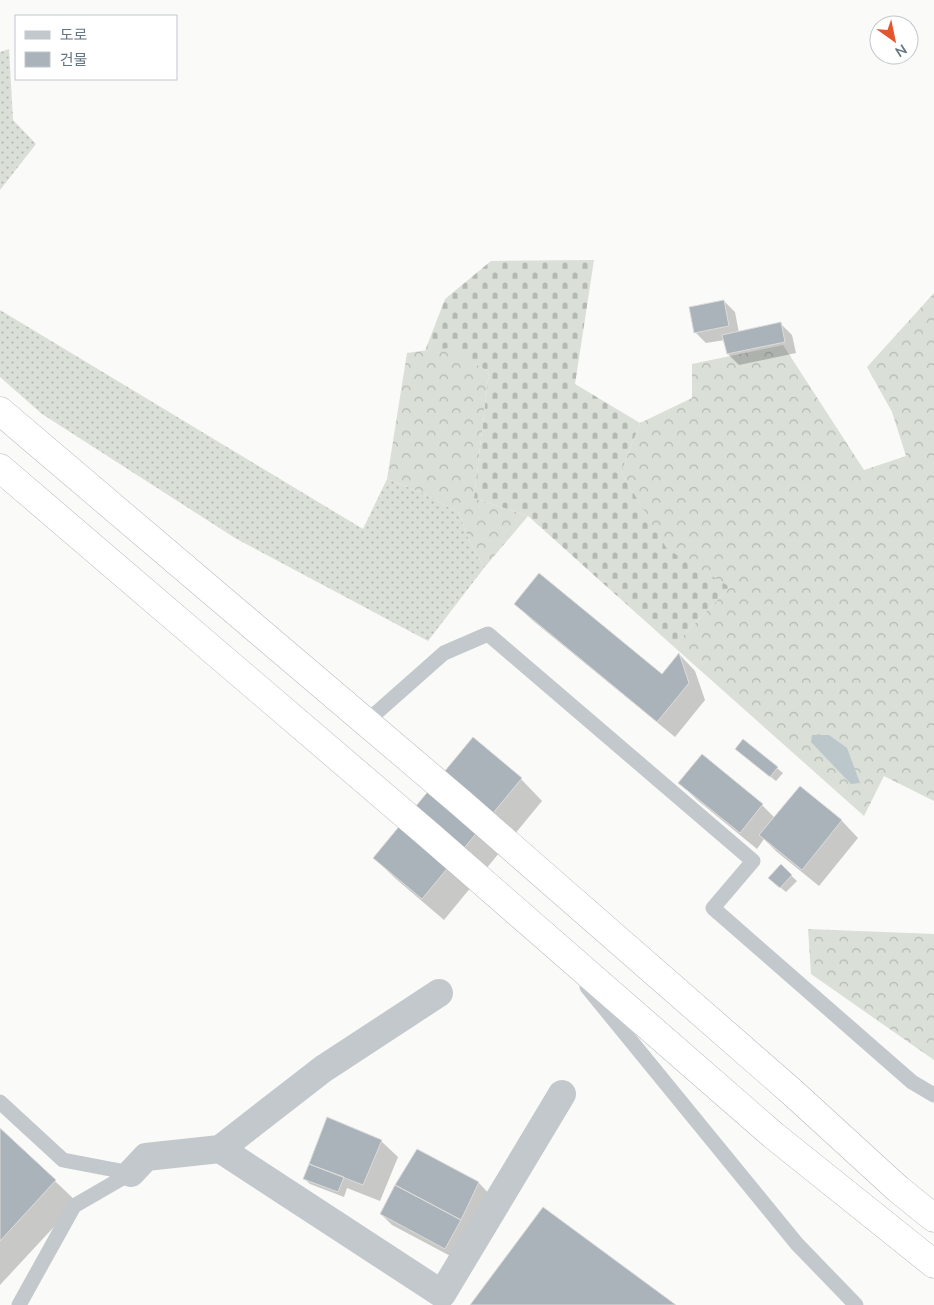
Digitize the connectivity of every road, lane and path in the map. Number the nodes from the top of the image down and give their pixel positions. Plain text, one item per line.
1 (0, 411) edge
2 (0, 468) edge
3 (366, 722) junction
4 (548, 939) junction
5 (439, 993) dead end
6 (562, 1094) dead end
7 (934, 1095) edge
8 (0, 1102) edge
9 (220, 1149) junction
10 (131, 1173) junction
11 (934, 1218) edge
12 (934, 1264) edge
13 (19, 1305) edge
14 (856, 1305) edge

1 - 3 highway
2 - 4 highway
3 - 7 lane
3 - 11 highway
4 - 12 highway
4 - 14 lane
5 - 9 street
6 - 9 street
8 - 10 lane
9 - 10 street
10 - 13 lane

